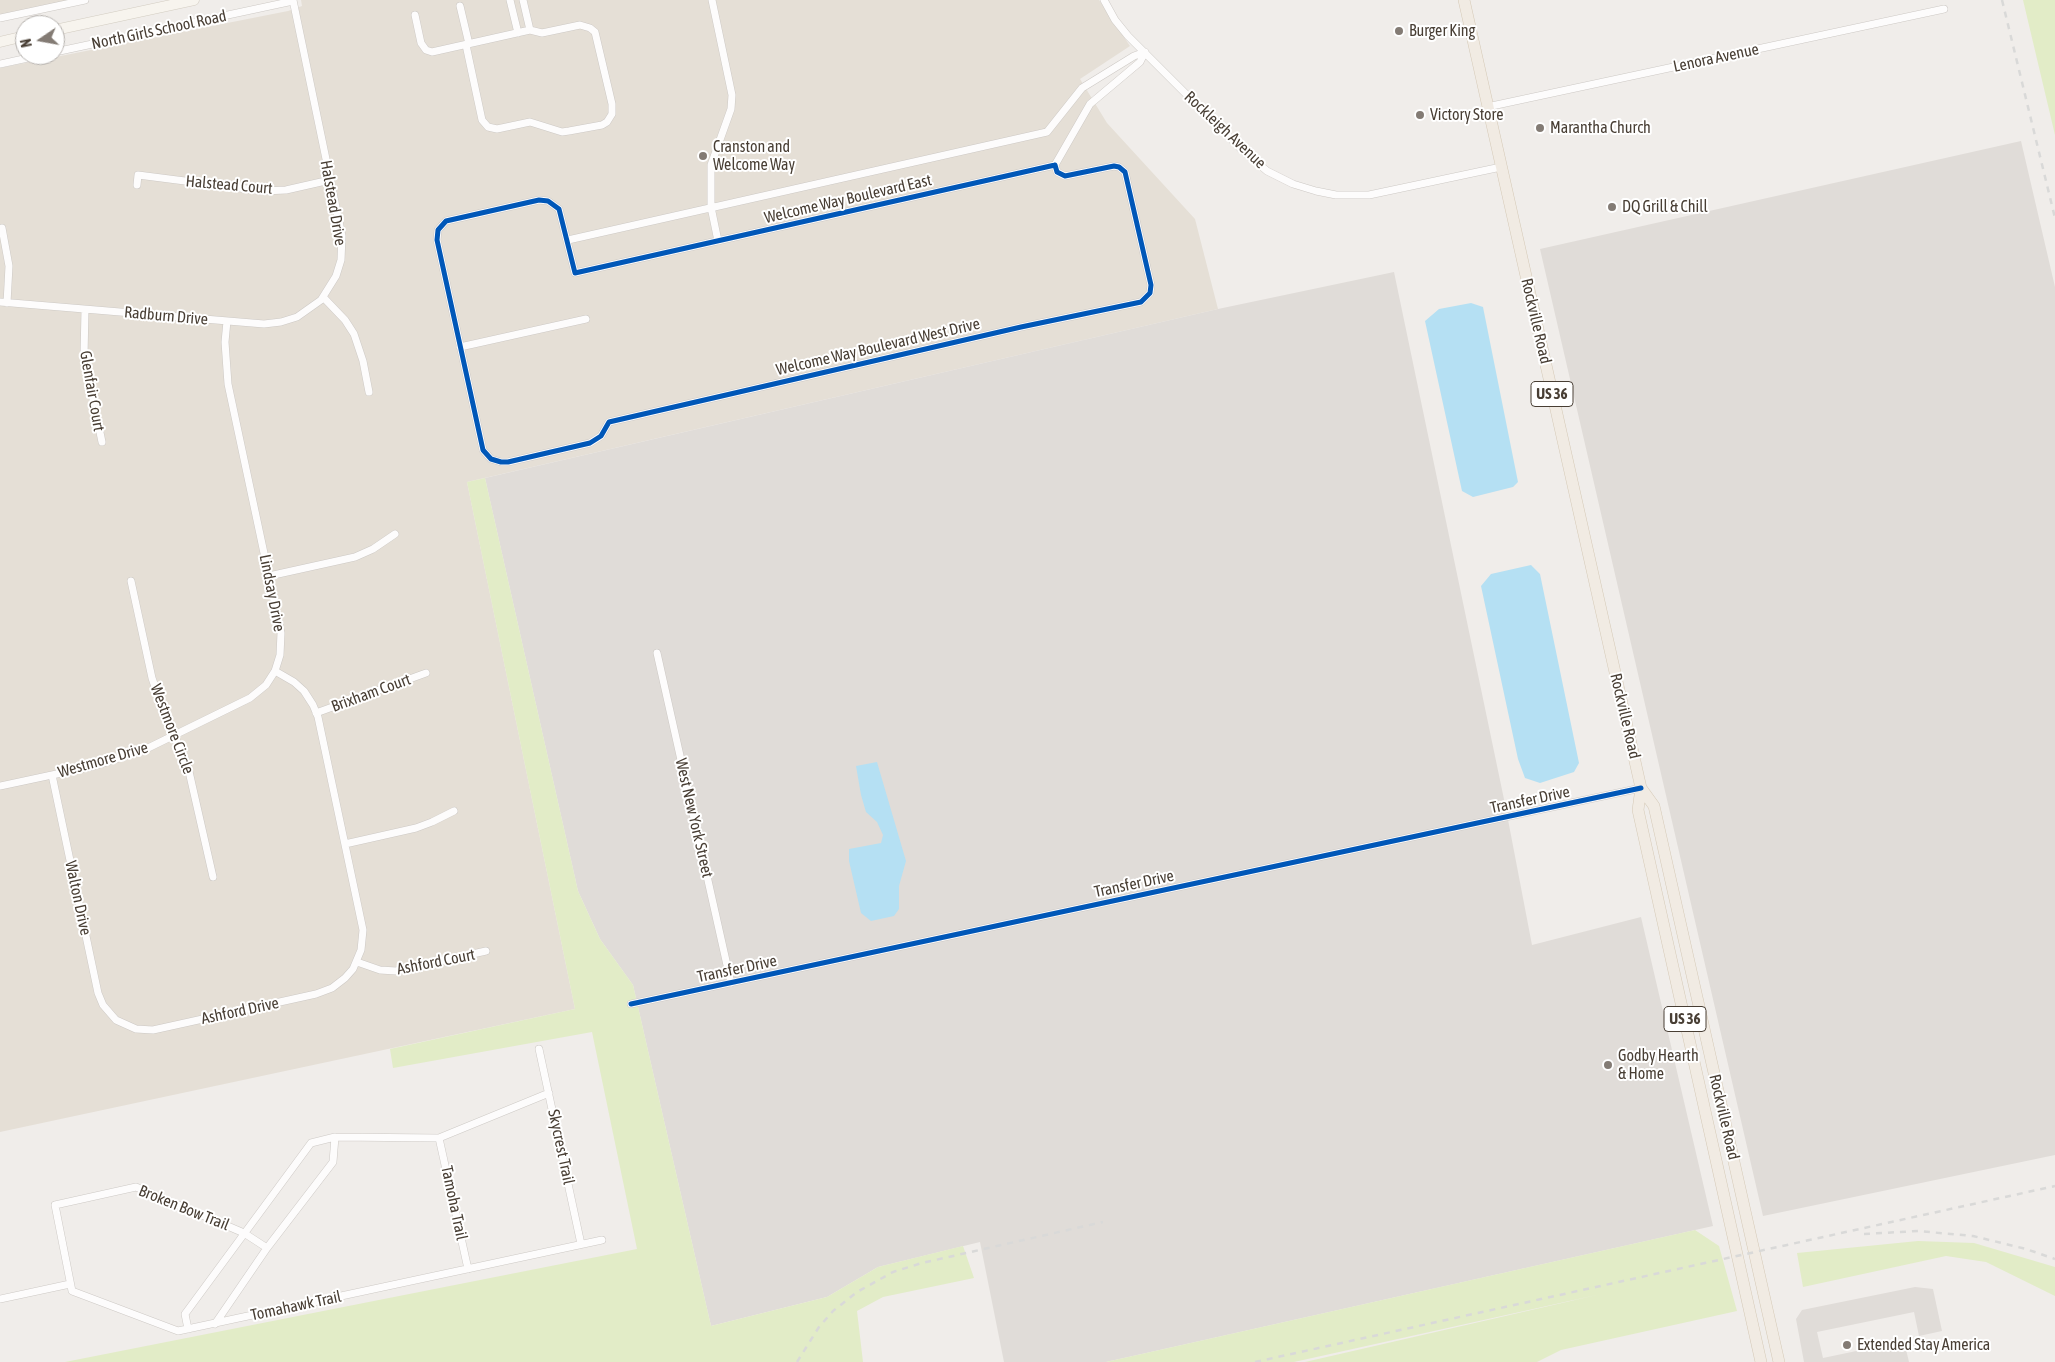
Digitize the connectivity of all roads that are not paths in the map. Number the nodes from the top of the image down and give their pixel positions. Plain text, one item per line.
1 (85, 0) edge
2 (194, 0) edge
3 (510, 0) edge
4 (523, 0) edge
5 (712, 0) edge
6 (1104, 0) edge
7 (1464, 0) edge
8 (293, 1) edge
9 (460, 6) dead end
10 (1944, 9) dead end
11 (415, 15) dead end
12 (0, 18) edge
13 (65, 28) edge
14 (530, 30) junction
15 (518, 33) junction
16 (15, 38) edge
17 (0, 42) edge
18 (467, 45) junction
19 (65, 50) edge
20 (1145, 52) junction
21 (15, 61) edge
22 (0, 64) edge
23 (1487, 107) junction
24 (1055, 165) junction
25 (1501, 167) junction
26 (330, 180) junction
27 (137, 185) dead end
28 (711, 207) junction
29 (2, 228) dead end
30 (568, 240) junction
31 (718, 241) junction
32 (323, 297) junction
33 (3, 303) edge
34 (85, 310) junction
35 (586, 319) dead end
36 (227, 322) junction
37 (460, 347) junction
38 (369, 392) dead end
39 (102, 442) dead end
40 (395, 534) dead end
41 (269, 576) junction
42 (131, 581) dead end
43 (657, 653) dead end
44 (275, 672) junction
45 (426, 673) dead end
46 (316, 713) junction
47 (176, 735) junction
48 (52, 775) junction
49 (0, 786) edge
50 (1642, 788) junction
51 (454, 811) dead end
52 (345, 844) junction
53 (213, 877) dead end
54 (486, 951) dead end
55 (357, 962) junction
56 (732, 983) junction
57 (631, 1004) dead end
58 (113, 1017) joint
59 (539, 1049) dead end
60 (549, 1093) junction
61 (335, 1137) junction
62 (439, 1138) junction
63 (244, 1232) junction
64 (602, 1240) dead end
65 (582, 1244) junction
66 (267, 1248) junction
67 (468, 1269) junction
68 (70, 1284) junction
69 (0, 1299) edge
70 (215, 1324) junction
71 (188, 1329) junction
72 (1761, 1362) edge
73 (1779, 1362) edge

1 - 12 street
2 - 13 main road, North Girls School Road
3 - 15 street
4 - 14 street
5 - 28 street
6 - 20 street, Rockleigh Avenue
7 - 23 main road, Rockville Road / US 36
8 - 19 street, North Girls School Road
8 - 26 street, Halstead Drive
9 - 18 street
10 - 23 street, Lenora Avenue
11 - 18 street
14 - 15 street
14 - 18 street
15 - 18 street
16 - 17 main road
20 - 24 street
20 - 25 street, Rockleigh Avenue
20 - 28 street
21 - 22 street
23 - 25 main road, Rockville Road / US 36
24 - 31 street, Welcome Way Boulevard East
24 - 37 street, Welcome Way Boulevard West Drive
25 - 50 main road, Rockville Road / US 36
26 - 27 street, Halstead Court
26 - 32 street, Halstead Drive
28 - 30 street
28 - 31 street
29 - 33 street
30 - 31 street, Welcome Way Boulevard East
30 - 37 street
32 - 36 street, Radburn Drive
32 - 38 street
33 - 34 street, Radburn Drive
34 - 36 street, Radburn Drive
34 - 39 street, Glenfair Court
35 - 37 street
36 - 41 street, Lindsay Drive
40 - 41 street
41 - 44 street, Lindsay Drive
42 - 47 street, Westmore Circle
43 - 56 street, West New York Street
44 - 46 street
44 - 47 street, Westmore Drive
45 - 46 street, Brixham Court
46 - 52 street
47 - 48 street, Westmore Drive
47 - 53 street, Westmore Circle
48 - 49 street, Westmore Drive
48 - 58 street, Walton Drive
50 - 56 street, Transfer Drive
50 - 72 main road, Rockville Road / US 36
50 - 73 main road, Rockville Road / US 36
51 - 52 street
52 - 55 street
54 - 55 street, Ashford Court
55 - 58 street, Ashford Drive
56 - 57 street, Transfer Drive
59 - 60 street, Skycrest Trail
60 - 62 street, Broken Bow Trail
60 - 65 street, Skycrest Trail
61 - 62 street, Broken Bow Trail
61 - 63 street, Broken Bow Trail
61 - 66 street
62 - 67 street, Tamoha Trail
63 - 66 street, Broken Bow Trail
63 - 68 street, Broken Bow Trail
63 - 71 street, Broken Bow Trail
64 - 65 street, Tomahawk Trail
65 - 67 street, Tomahawk Trail
66 - 70 street
67 - 70 street, Tomahawk Trail
68 - 69 street
68 - 71 street, Tomahawk Trail
70 - 71 street, Tomahawk Trail

